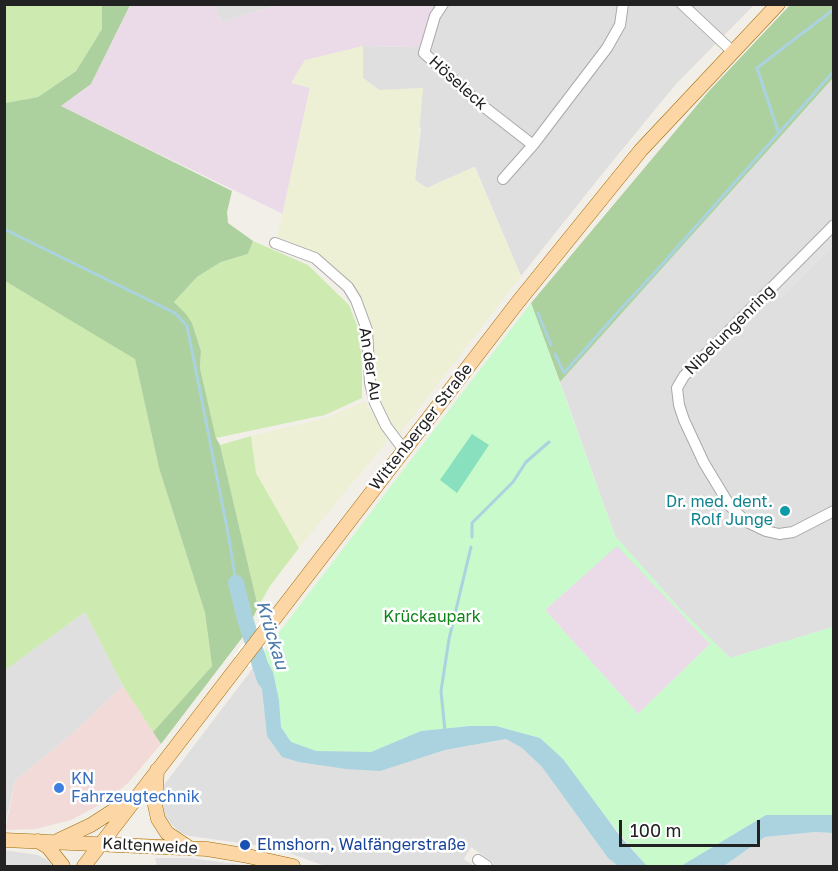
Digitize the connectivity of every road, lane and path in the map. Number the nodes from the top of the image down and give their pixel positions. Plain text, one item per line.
1 (443, 4) edge
2 (623, 4) edge
3 (682, 4) edge
4 (778, 4) edge
5 (733, 52) junction
6 (533, 145) junction
7 (503, 179) dead end
8 (834, 225) edge
9 (275, 243) dead end
10 (404, 450) junction
11 (834, 511) edge
12 (157, 770) junction
13 (139, 793) junction
14 (4, 840) edge
15 (38, 841) junction
16 (54, 842) junction
17 (102, 843) junction
18 (190, 848) junction
19 (63, 867) edge
20 (84, 867) edge
21 (293, 867) edge

1 - 6 street, Höseleck
2 - 6 street
3 - 5 street
4 - 5 main road, Wittenberger Straße
5 - 10 main road, Wittenberger Straße
6 - 7 street
8 - 11 street, Nibelungenring
9 - 10 street, An der Au
10 - 12 main road, Wittenberger Straße
12 - 13 main road, Wittenberger Straße
12 - 18 main road
13 - 16 main road
13 - 17 main road, Wittenberger Straße
14 - 15 main road, Kaltenweide
15 - 16 main road, Kaltenweide
15 - 19 main road
16 - 17 main road, Kaltenweide
17 - 18 main road, Kaltenweide
17 - 20 main road, Wittenberger Straße
18 - 21 main road, Kaltenweide

